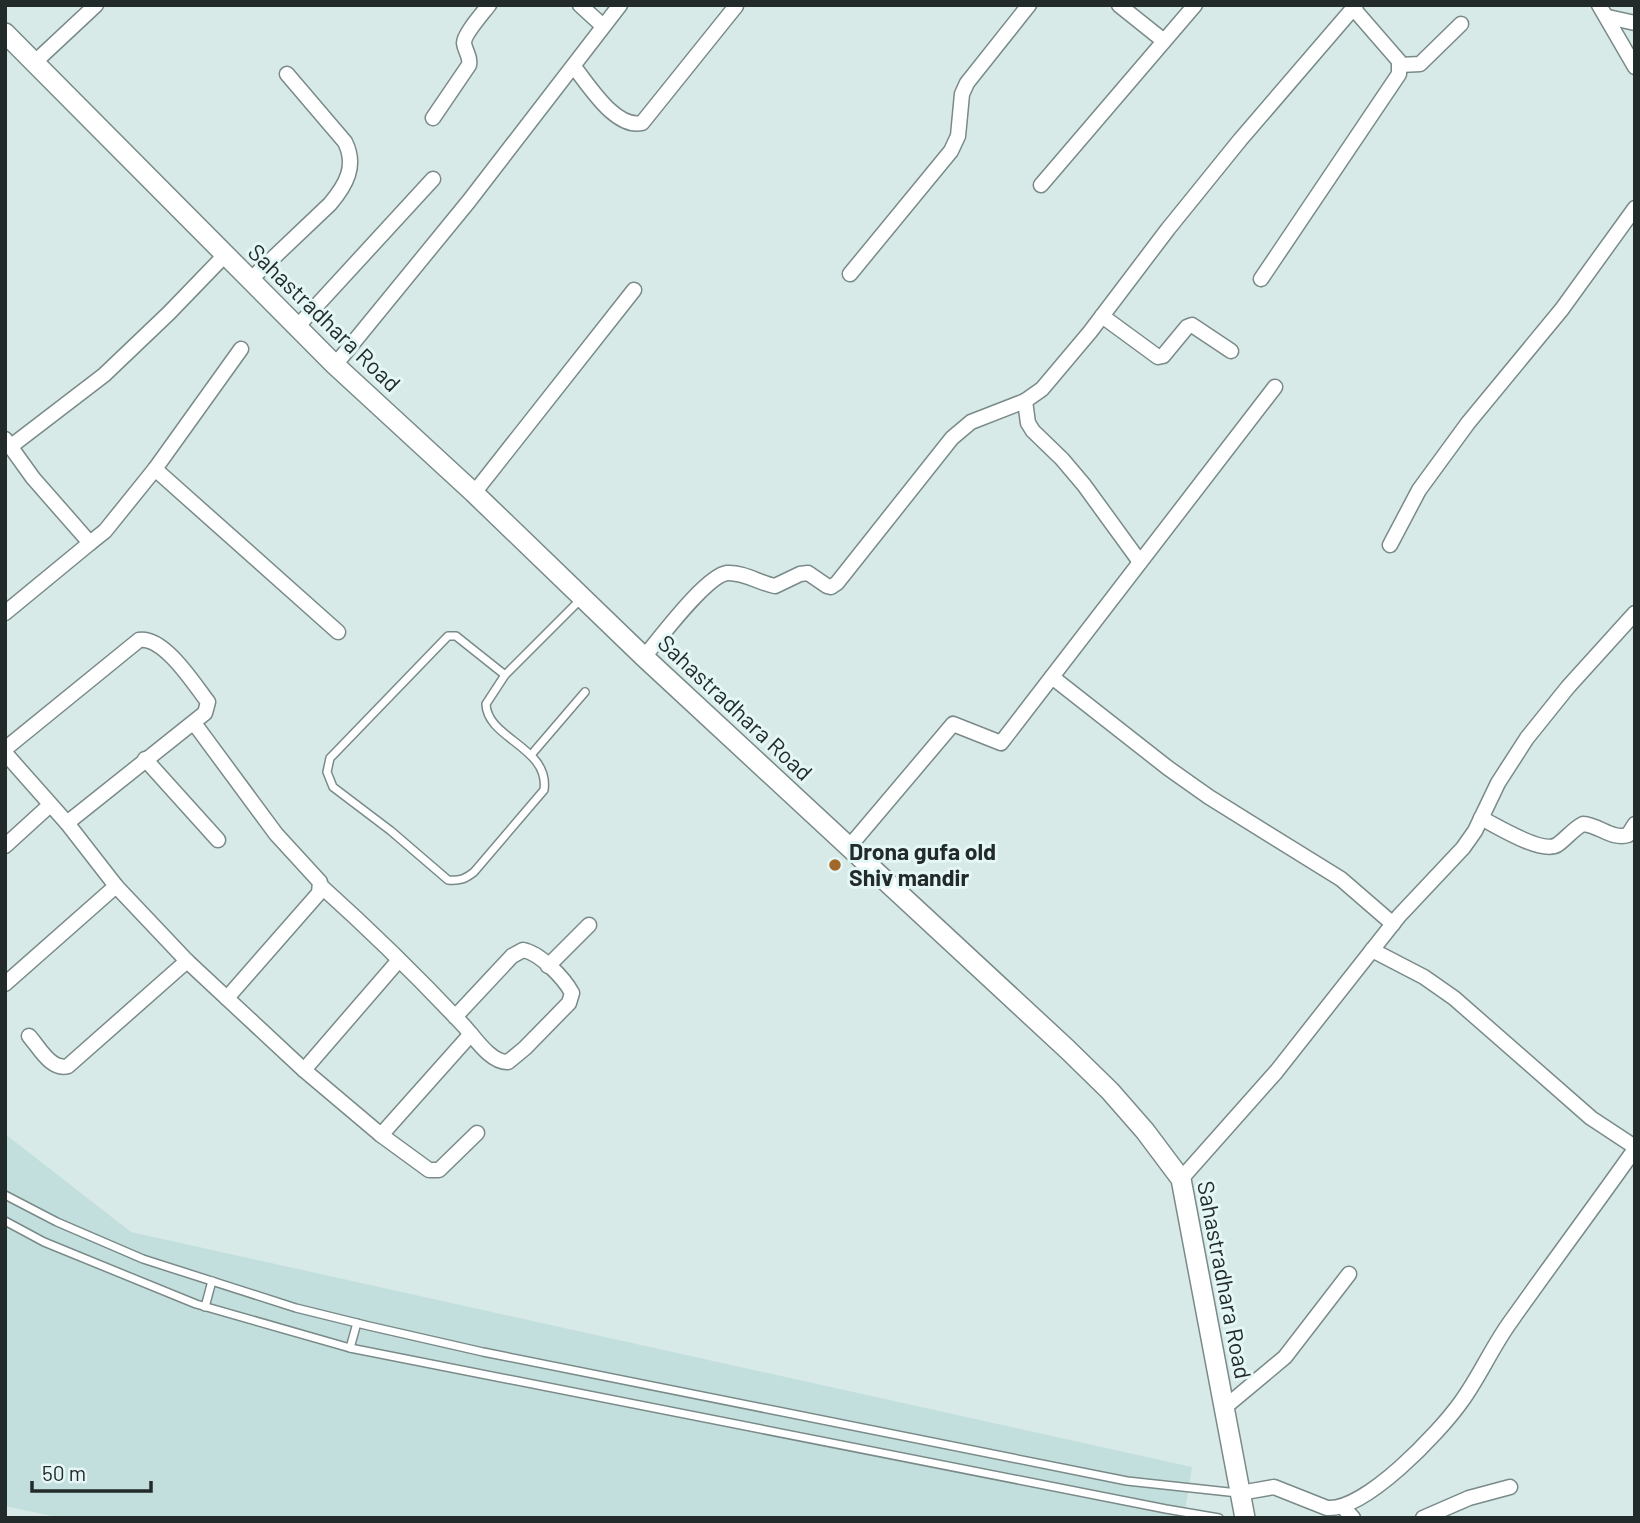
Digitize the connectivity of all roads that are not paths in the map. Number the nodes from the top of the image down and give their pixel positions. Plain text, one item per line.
1 (96, 5) edge
2 (489, 5) edge
3 (580, 5) edge
4 (620, 5) edge
5 (1029, 5) edge
6 (1119, 5) edge
7 (1195, 5) edge
8 (736, 6) edge
9 (1355, 7) edge
10 (1604, 9) edge
11 (1635, 23) edge
12 (1461, 24) dead end
13 (603, 26) junction
14 (5, 33) edge
15 (1164, 41) junction
16 (35, 62) junction
17 (1400, 65) junction
18 (574, 67) junction
19 (1635, 67) edge
20 (287, 74) dead end
21 (433, 118) dead end
22 (433, 179) dead end
23 (1041, 185) dead end
24 (1635, 208) edge
25 (225, 255) junction
26 (850, 274) dead end
27 (1261, 279) dead end
28 (250, 280) junction
29 (634, 290) dead end
30 (1102, 316) junction
31 (297, 327) junction
32 (242, 349) dead end
33 (1231, 351) dead end
34 (335, 365) junction
35 (1275, 387) dead end
36 (1025, 401) junction
37 (8, 443) edge
38 (155, 469) junction
39 (474, 493) junction
40 (90, 544) junction
41 (1390, 545) dead end
42 (1140, 562) junction
43 (581, 598) junction
44 (5, 613) edge
45 (1635, 613) edge
46 (338, 632) dead end
47 (644, 657) junction
48 (505, 675) junction
49 (1052, 677) junction
50 (585, 692) dead end
51 (194, 723) junction
52 (5, 751) edge
53 (531, 755) junction
54 (145, 759) junction
55 (50, 805) junction
56 (1481, 818) junction
57 (66, 823) junction
58 (1635, 824) edge
59 (218, 840) dead end
60 (5, 846) edge
61 (849, 847) junction
62 (116, 886) junction
63 (321, 886) junction
64 (1393, 924) junction
65 (589, 925) dead end
66 (1372, 950) junction
67 (399, 960) junction
68 (187, 961) junction
69 (548, 966) junction
70 (5, 984) edge
71 (227, 998) junction
72 (455, 1017) junction
73 (471, 1034) junction
74 (29, 1035) dead end
75 (304, 1070) junction
76 (477, 1133) dead end
77 (381, 1135) junction
78 (1635, 1148) edge
79 (1181, 1179) junction
80 (5, 1195) edge
81 (5, 1221) edge
82 (1349, 1275) dead end
83 (212, 1282) junction
84 (205, 1307) junction
85 (357, 1323) junction
86 (350, 1348) junction
87 (1224, 1408) junction
88 (1510, 1487) dead end
89 (1240, 1493) junction
90 (1348, 1513) edge
91 (1219, 1518) edge
92 (1245, 1518) edge
93 (1423, 1518) edge

1 - 16 street
2 - 21 street
3 - 13 street
4 - 13 street
5 - 26 street
6 - 15 street
7 - 15 street
8 - 18 street
9 - 17 street
9 - 30 street
10 - 11 street
10 - 19 street
12 - 17 street
13 - 18 street
14 - 16 main road, Sahastradhara Road
15 - 23 street
16 - 25 main road, Sahastradhara Road
17 - 27 street
18 - 34 street
20 - 28 street
22 - 31 street
24 - 41 street
25 - 28 main road, Sahastradhara Road
25 - 37 street
28 - 31 main road, Sahastradhara Road
29 - 39 street
30 - 33 street
30 - 36 street
31 - 34 main road, Sahastradhara Road
32 - 38 street
34 - 39 main road, Sahastradhara Road
35 - 42 street
36 - 42 street
36 - 47 street
37 - 40 street
38 - 40 street
38 - 46 street
39 - 43 main road, Sahastradhara Road
40 - 44 street
42 - 49 street
43 - 47 main road, Sahastradhara Road
43 - 48 lane
45 - 56 street
47 - 61 main road, Sahastradhara Road
48 - 53 lane
48 - 53 lane
49 - 61 street
49 - 64 street
50 - 53 lane
51 - 52 street
51 - 54 street
51 - 63 street
52 - 55 street
54 - 57 street
54 - 59 street
55 - 57 street
55 - 60 street
56 - 58 street
56 - 64 street
57 - 62 street
61 - 79 main road, Sahastradhara Road
62 - 68 street
62 - 70 street
63 - 67 street
63 - 71 street
64 - 66 street
65 - 69 street
66 - 78 street
66 - 79 street
67 - 72 street
67 - 75 street
68 - 71 street
68 - 74 street
69 - 72 street
69 - 73 street
71 - 75 street
72 - 73 street
73 - 77 street
75 - 77 street
76 - 77 street
78 - 90 street
79 - 87 main road, Sahastradhara Road
80 - 83 lane
81 - 84 lane
82 - 87 street
83 - 84 lane
83 - 85 lane
84 - 86 lane
85 - 86 lane
85 - 89 lane
86 - 91 lane
87 - 89 main road, Sahastradhara Road
88 - 93 street
89 - 90 street
89 - 92 main road, Sahastradhara Road

